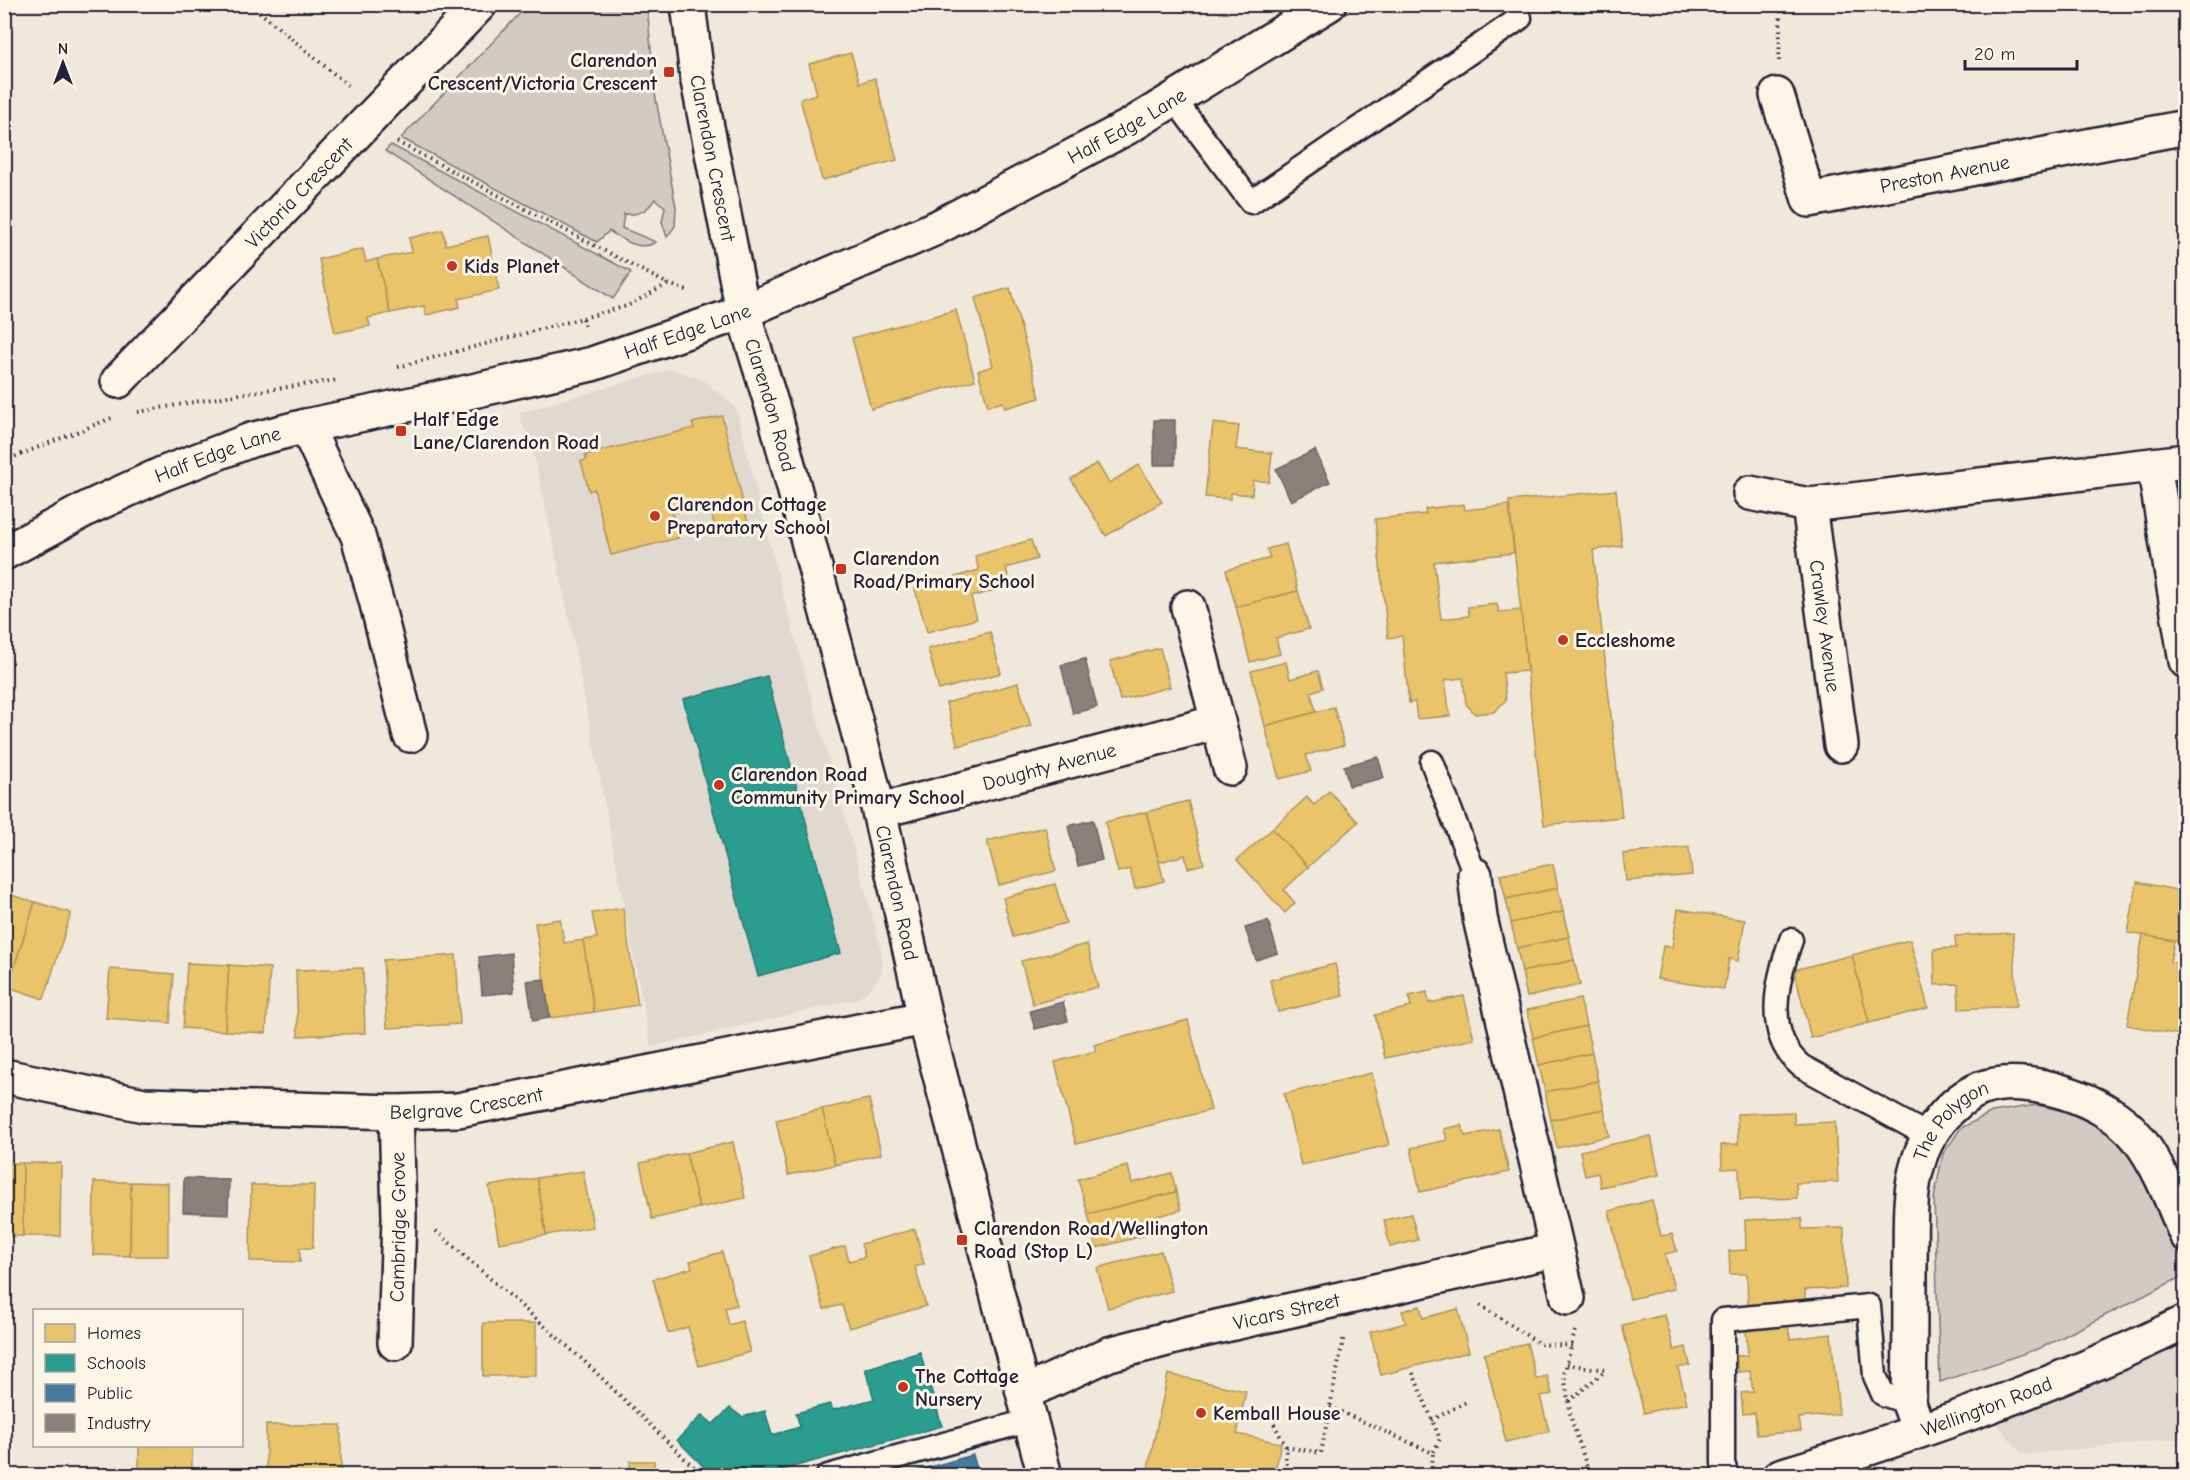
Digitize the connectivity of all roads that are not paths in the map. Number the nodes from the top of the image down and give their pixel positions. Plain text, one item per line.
1 (480, 4) edge
2 (688, 4) edge
3 (1310, 10) edge
4 (1520, 18) dead end
5 (1777, 95) road end
6 (1174, 99) junction
7 (2186, 127) edge
8 (743, 312) junction
9 (118, 381) road end
10 (306, 426) junction
11 (2170, 463) edge
12 (1750, 493) dead end
13 (1809, 505) junction
14 (5, 551) edge
15 (1188, 607) dead end
16 (2186, 661) edge
17 (1218, 722) junction
18 (410, 735) dead end
19 (1841, 745) dead end
20 (1432, 762) dead end
21 (1230, 768) dead end
22 (879, 811) junction
23 (1475, 875) joint
24 (1791, 940) dead end
25 (925, 1018) junction
26 (4, 1076) edge
27 (396, 1112) junction
28 (1929, 1136) junction
29 (2186, 1234) edge
30 (1556, 1250) junction
31 (1568, 1298) road end
32 (2186, 1322) edge
33 (395, 1343) dead end
34 (1027, 1406) junction
35 (1914, 1417) junction
36 (828, 1476) edge
37 (1045, 1476) edge
38 (1727, 1476) edge
39 (1780, 1476) edge

1 - 9 street, Victoria Crescent
2 - 8 street, Clarendon Crescent
3 - 6 street, Half Edge Lane
4 - 6 lane
5 - 7 street, Preston Avenue
6 - 8 street, Half Edge Lane
8 - 10 street, Half Edge Lane
8 - 22 street, Clarendon Road
10 - 14 street, Half Edge Lane
10 - 18 street
11 - 13 street
11 - 16 street
12 - 13 street
13 - 19 street, Crawley Avenue
15 - 17 street
17 - 21 street
17 - 22 street, Doughty Avenue
20 - 23 lane
22 - 25 street, Clarendon Road
23 - 30 street
24 - 28 lane
25 - 27 street, Belgrave Crescent
25 - 34 street, Clarendon Road
26 - 27 street, Belgrave Crescent
27 - 33 street, Cambridge Grove
28 - 29 street, The Polygon
28 - 35 street, The Polygon
30 - 31 street
30 - 34 street, Vicars Street
32 - 35 street, Wellington Road
34 - 36 lane
34 - 37 street, Clarendon Road
35 - 38 lane
35 - 39 street, Wellington Road

